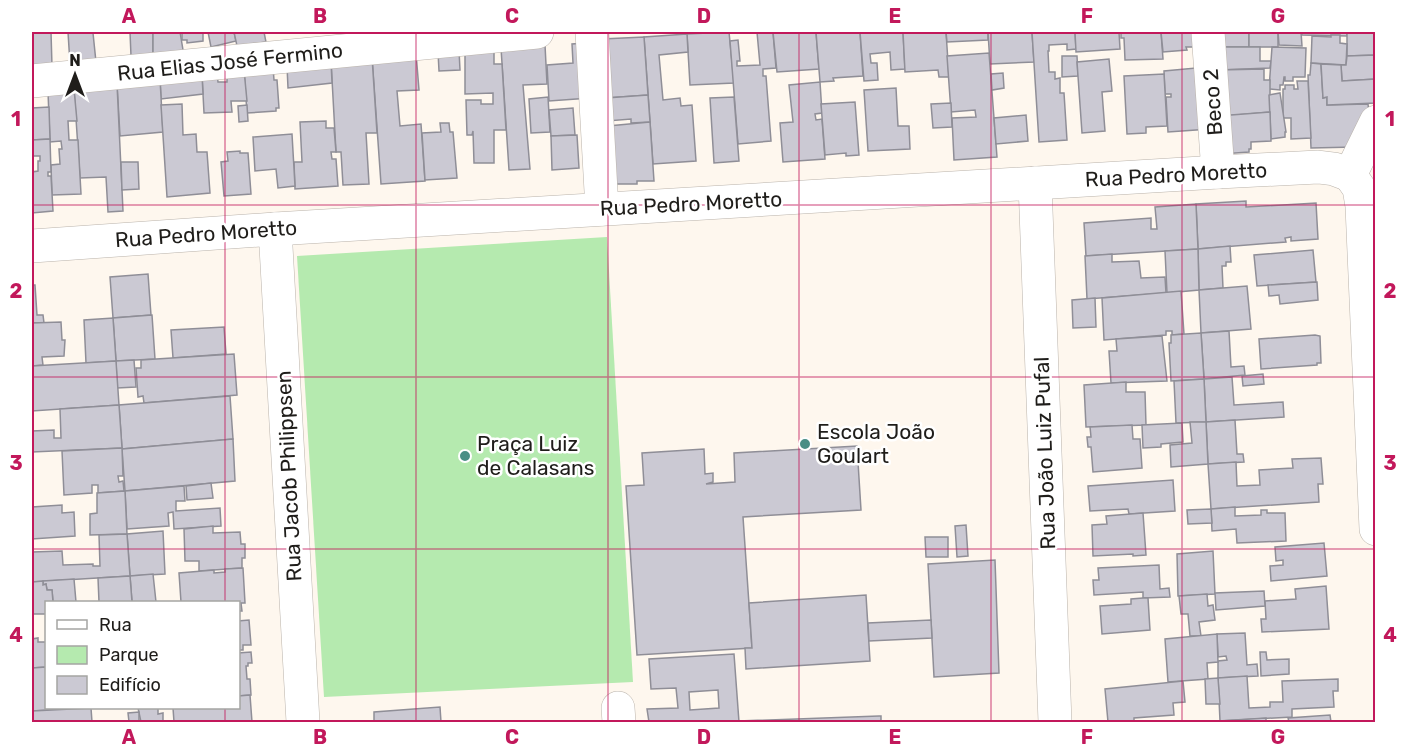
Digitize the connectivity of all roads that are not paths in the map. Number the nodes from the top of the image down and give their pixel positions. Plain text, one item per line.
1 (537, 32) edge
2 (592, 32) edge
3 (1208, 32) edge
4 (32, 81) edge
5 (1376, 122) edge
6 (1218, 172) junction
7 (1350, 175) junction
8 (1035, 183) junction
9 (602, 209) junction
10 (275, 228) junction
11 (32, 246) edge
12 (1376, 529) edge
13 (303, 723) edge
14 (1055, 723) edge

1 - 4 street, Rua Elias José Fermino
2 - 9 street
3 - 6 street, Beco 2
5 - 7 street
6 - 7 street, Rua Pedro Moretto
6 - 8 street, Rua Pedro Moretto
7 - 12 street
8 - 9 street, Rua Pedro Moretto
8 - 14 street, Rua João Luiz Pufal
9 - 10 street, Rua Pedro Moretto
10 - 11 street, Rua Pedro Moretto
10 - 13 street, Rua Jacob Philippsen

